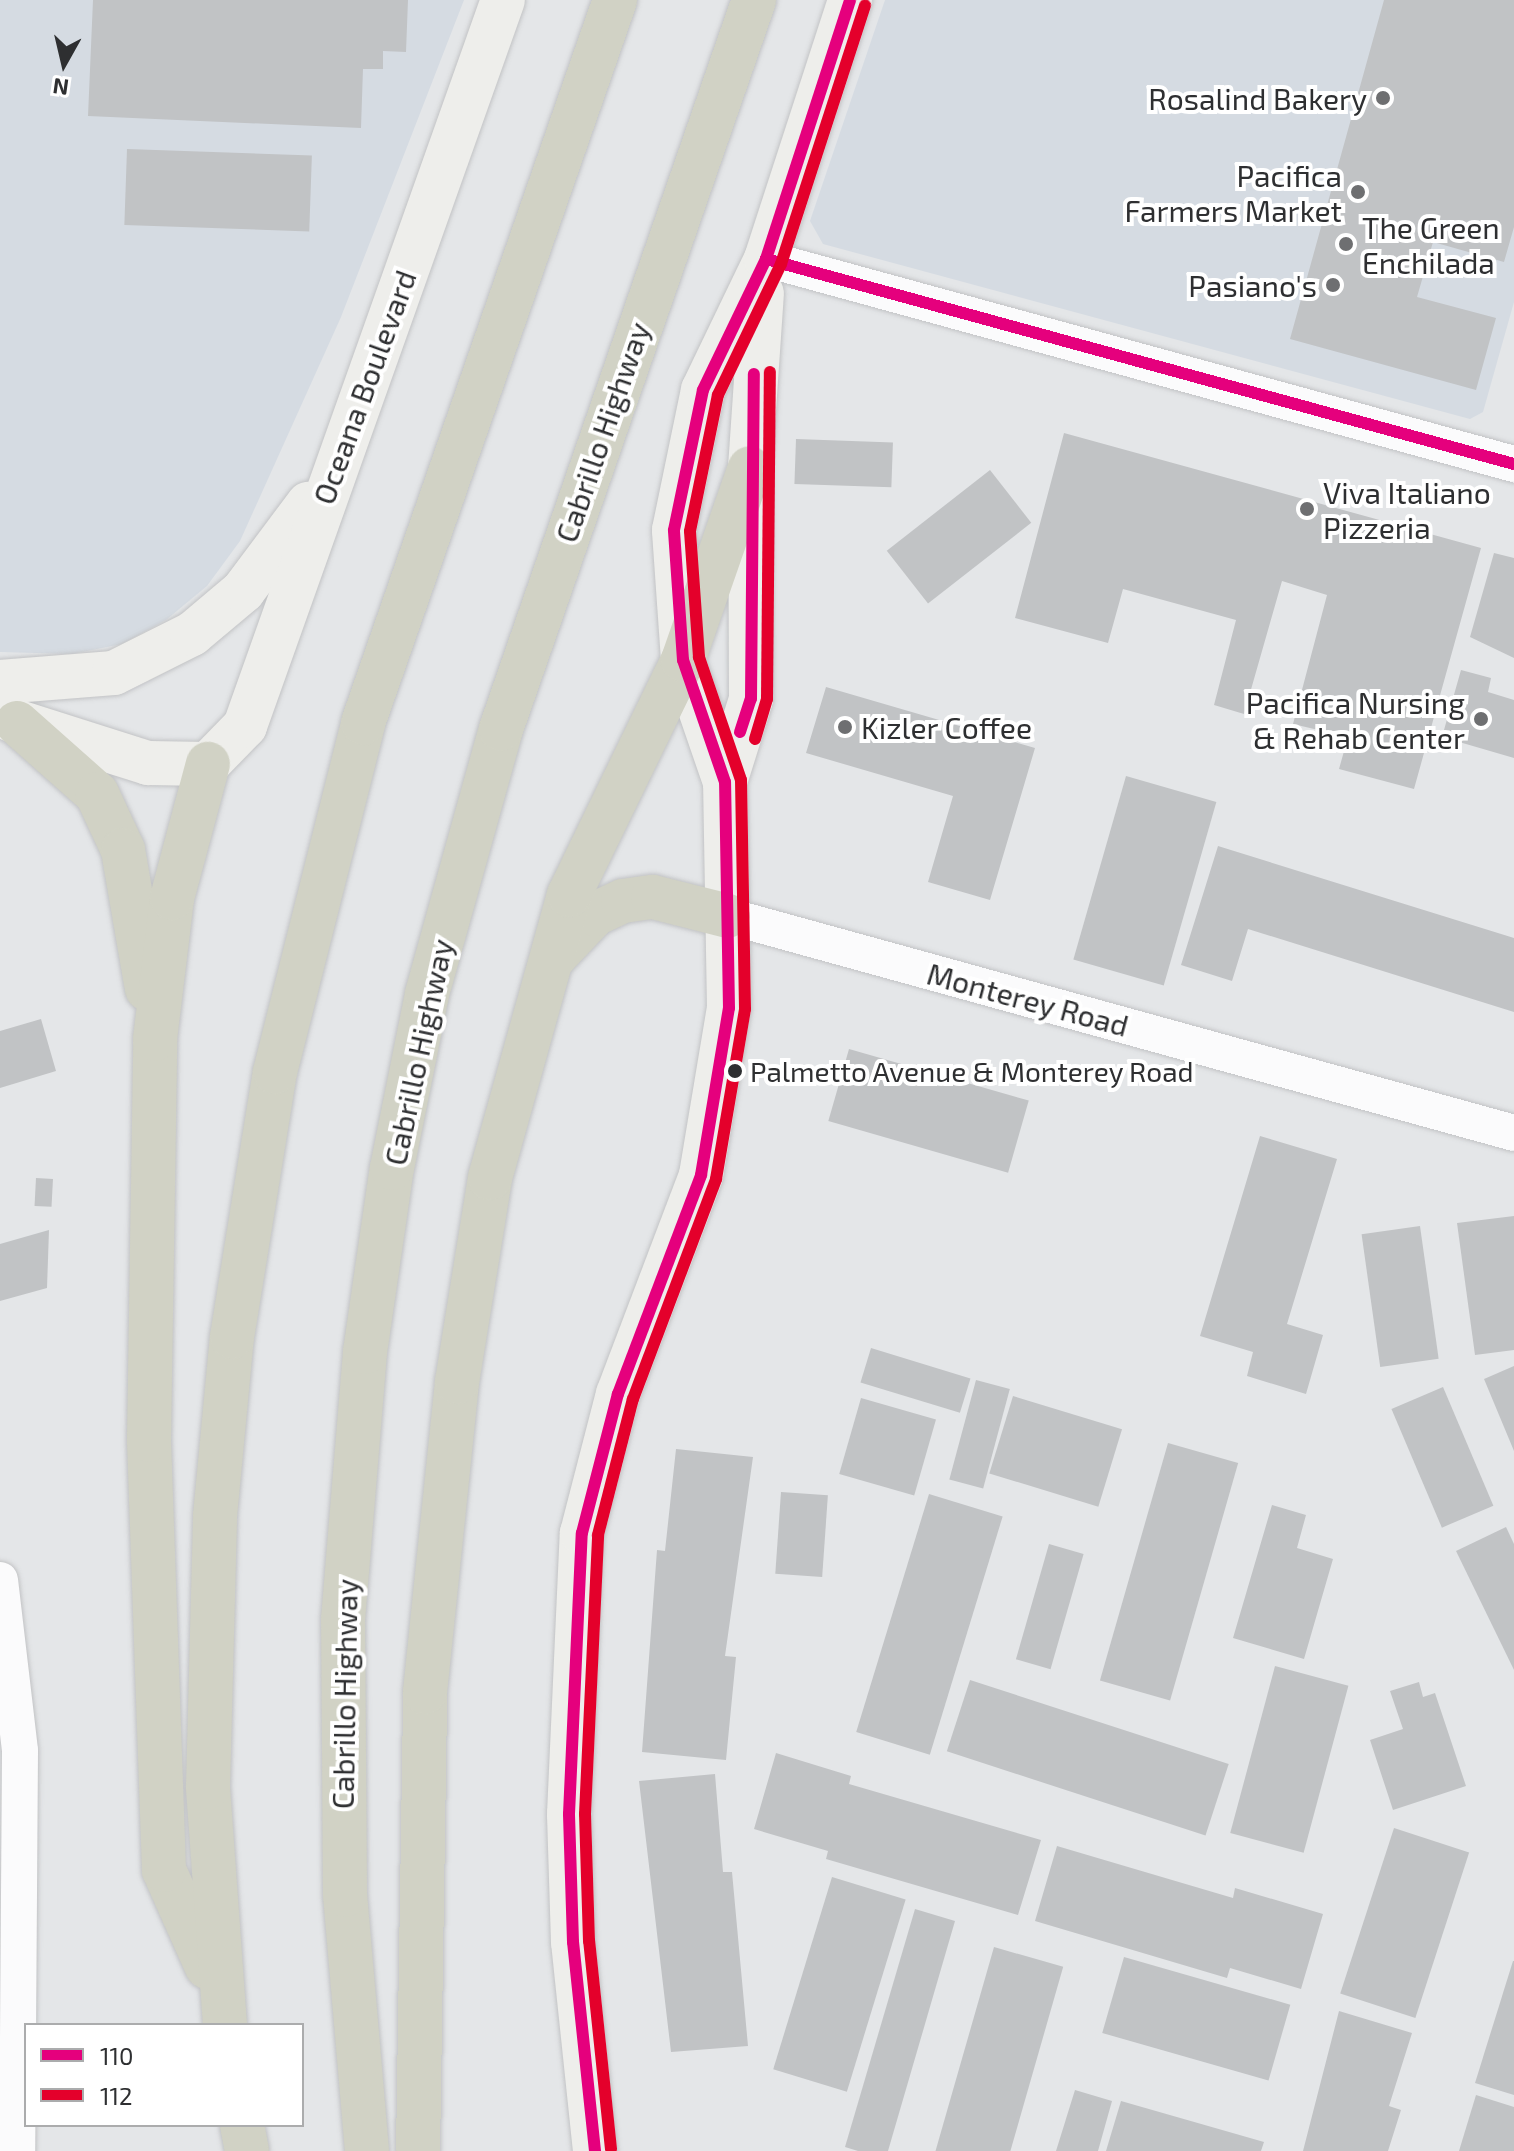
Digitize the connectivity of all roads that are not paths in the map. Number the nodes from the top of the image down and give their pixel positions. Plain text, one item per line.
1 (503, 0) edge
2 (615, 0) edge
3 (754, 0) edge
4 (850, 0) edge
5 (766, 259) junction
6 (1514, 464) edge
7 (750, 468) junction
8 (334, 471) junction
9 (683, 660) junction
10 (0, 682) edge
11 (9, 719) edge
12 (208, 764) junction
13 (725, 782) junction
14 (728, 916) junction
15 (547, 964) junction
16 (155, 1039) junction
17 (1514, 1133) edge
18 (0, 1580) edge
19 (10, 1748) edge
20 (222, 2010) edge
21 (242, 2127) edge
22 (17, 2151) edge
23 (247, 2151) edge
24 (367, 2151) edge
25 (418, 2151) edge
26 (595, 2151) edge

1 - 8 street, Oceana Boulevard
2 - 20 highway
3 - 24 highway, Cabrillo Highway
4 - 5 street
5 - 6 street
5 - 7 street
5 - 9 street
7 - 9 highway
7 - 13 street
8 - 10 street
8 - 12 street, Oceana Boulevard
9 - 13 street
9 - 15 highway
11 - 12 street
11 - 16 highway
12 - 16 highway
13 - 14 street
14 - 15 highway
14 - 17 street, Monterey Road
14 - 26 street
15 - 25 highway
16 - 20 highway
18 - 19 street
19 - 22 street
21 - 23 highway

